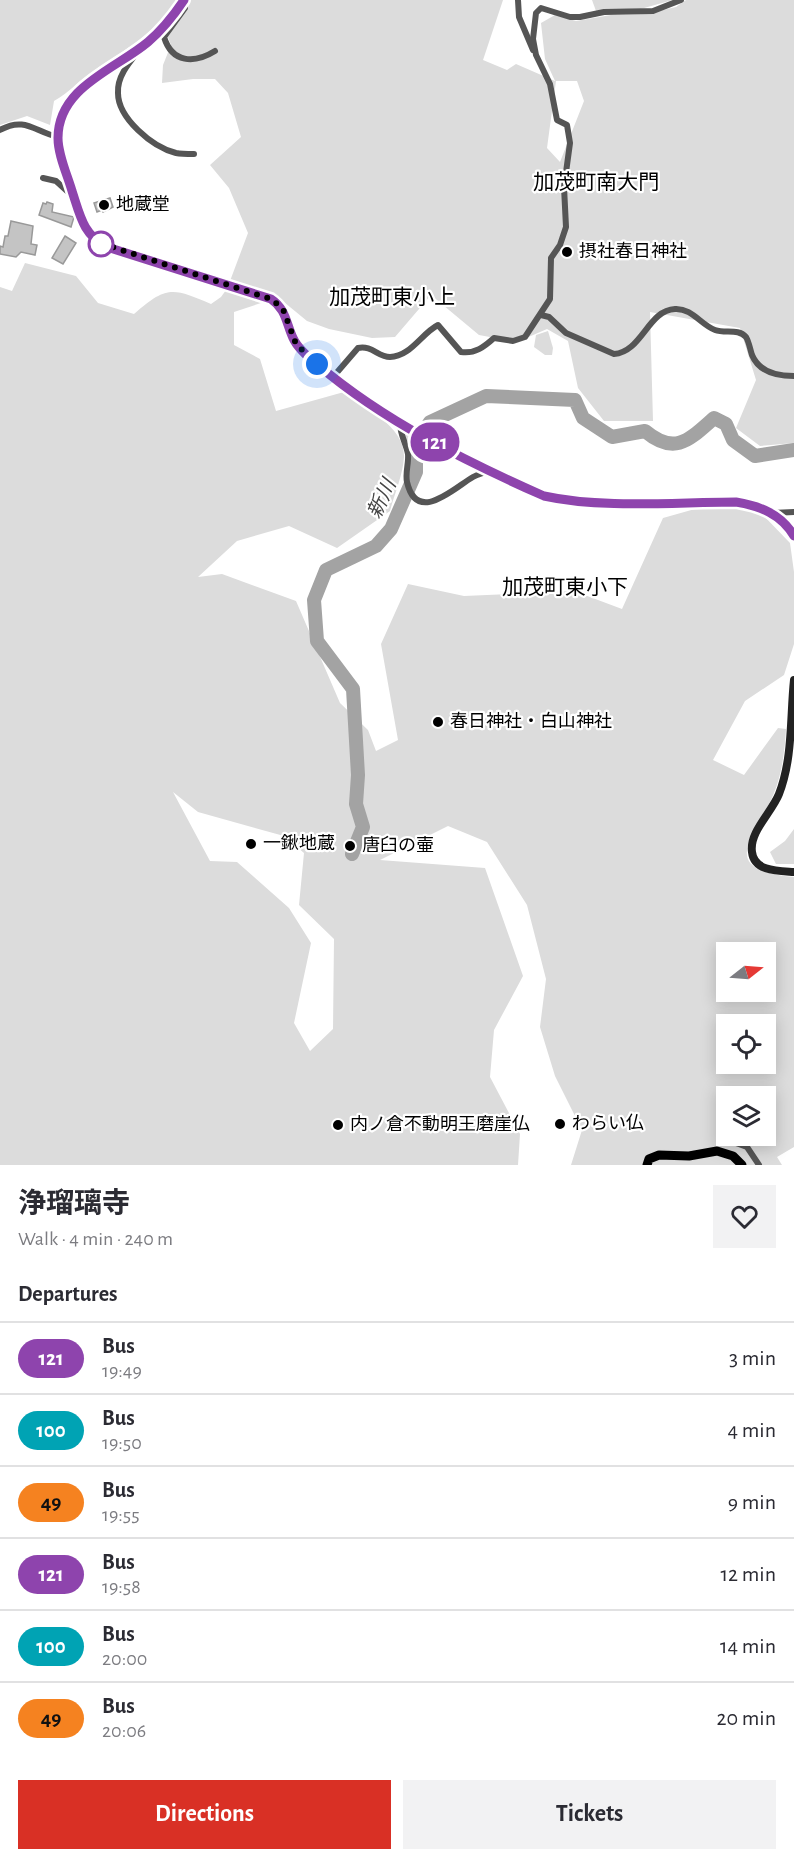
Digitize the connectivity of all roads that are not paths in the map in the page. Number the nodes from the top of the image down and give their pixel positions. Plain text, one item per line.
1 (184, 0) edge
2 (518, 0) edge
3 (543, 0) edge
4 (681, 0) edge
5 (539, 10) junction
6 (144, 45) junction
7 (215, 51) dead end
8 (536, 55) junction
9 (0, 130) edge
10 (58, 136) junction
11 (194, 154) dead end
12 (43, 178) dead end
13 (72, 190) junction
14 (542, 315) junction
15 (794, 376) edge
16 (333, 377) junction
17 (400, 423) junction
18 (491, 470) junction
19 (794, 512) edge
20 (772, 513) junction
21 (794, 536) edge
22 (794, 680) edge
23 (794, 872) edge
24 (744, 1146) edge
25 (647, 1165) edge
26 (742, 1165) edge
27 (759, 1165) edge

1 - 6 main road
1 - 7 street
2 - 8 street
3 - 5 street
4 - 5 street
5 - 8 street
6 - 10 main road
6 - 11 street
8 - 14 street
9 - 10 street
10 - 13 main road
12 - 13 street
13 - 16 main road
14 - 15 street
14 - 16 street
16 - 17 main road
17 - 18 main road
17 - 18 street
18 - 20 main road
19 - 20 street
20 - 21 main road
22 - 23 main road
24 - 27 street
25 - 26 main road

